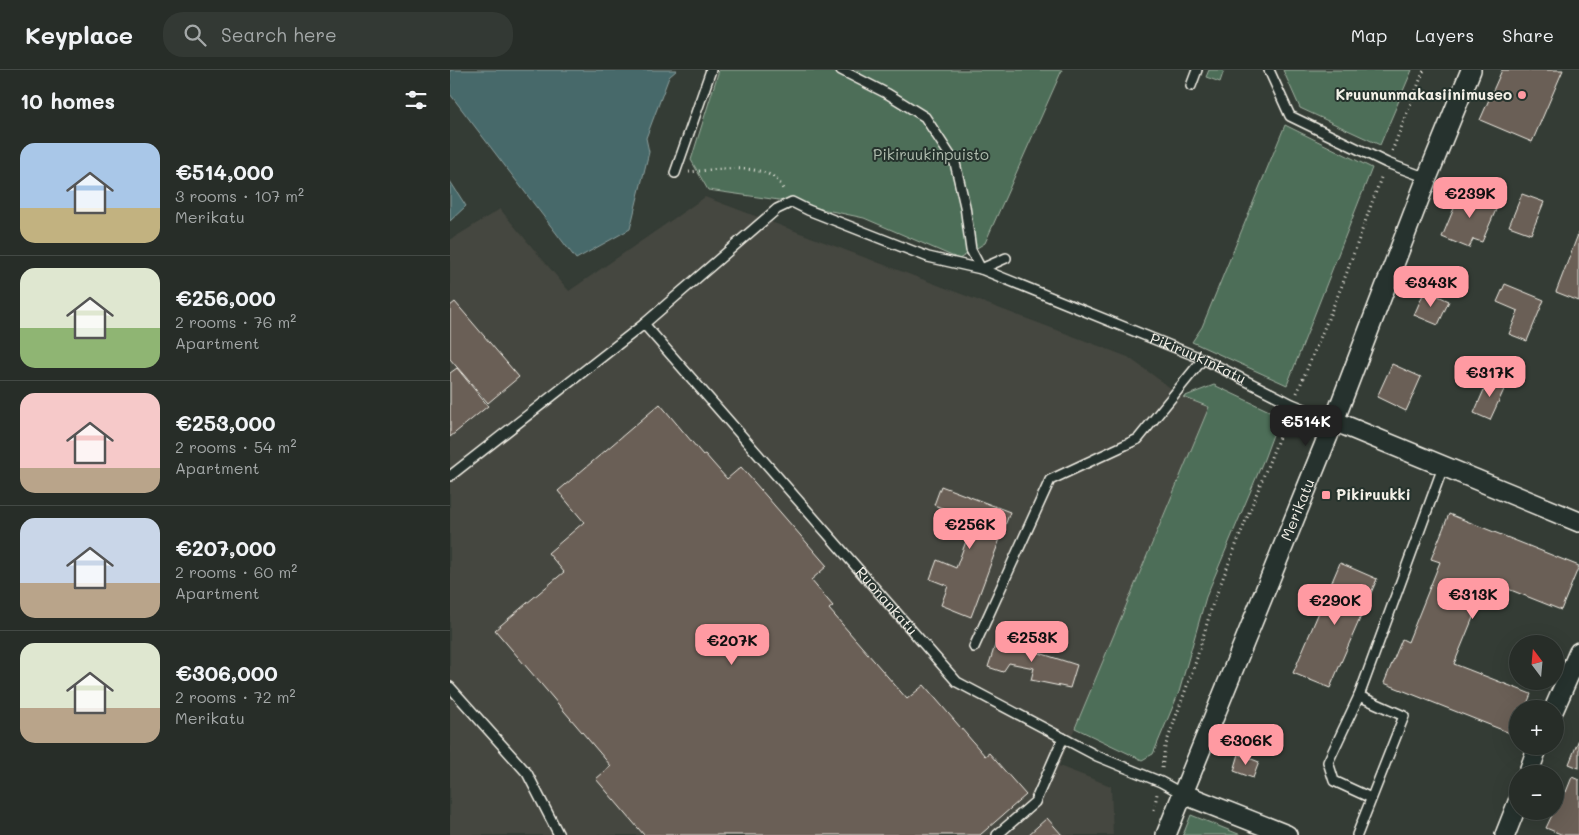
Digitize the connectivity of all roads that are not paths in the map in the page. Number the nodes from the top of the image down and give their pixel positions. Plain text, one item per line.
1 (711, 70) edge
2 (842, 70) edge
3 (1197, 70) edge
4 (1270, 70) edge
5 (1471, 70) edge
6 (1190, 86) dead end
7 (674, 173) road end
8 (1427, 178) junction
9 (1006, 258) dead end
10 (981, 269) junction
11 (644, 324) junction
12 (1203, 359) junction
13 (1334, 421) junction
14 (1443, 467) junction
15 (450, 476) edge
16 (1579, 522) edge
17 (974, 647) dead end
18 (1579, 652) edge
19 (450, 687) edge
20 (1359, 696) junction
21 (1558, 700) edge
22 (1063, 738) junction
23 (1183, 794) junction
24 (1371, 798) junction
25 (1511, 820) edge
26 (559, 835) edge
27 (997, 835) edge
28 (1166, 835) edge
29 (1287, 835) edge
30 (1358, 835) edge
31 (1505, 835) edge

1 - 7 lane
2 - 10 lane
3 - 6 lane
4 - 8 lane
5 - 8 street, Merikatu
8 - 13 street, Merikatu
9 - 10 lane
10 - 11 lane, Pikiruukinkatu
10 - 12 lane, Pikiruukinkatu
11 - 15 lane
11 - 22 lane, Ruonankatu
12 - 13 lane, Pikiruukinkatu
12 - 17 lane
13 - 14 street, Pikiruukinkatu
13 - 23 street, Merikatu
14 - 16 street, Pikiruukinkatu
14 - 20 lane
18 - 21 street
19 - 26 lane
20 - 24 lane
20 - 24 lane
22 - 23 lane, Ruonankatu
22 - 27 lane
23 - 28 street, Merikatu
23 - 29 street, Ruonankatu
24 - 30 lane
25 - 31 street

